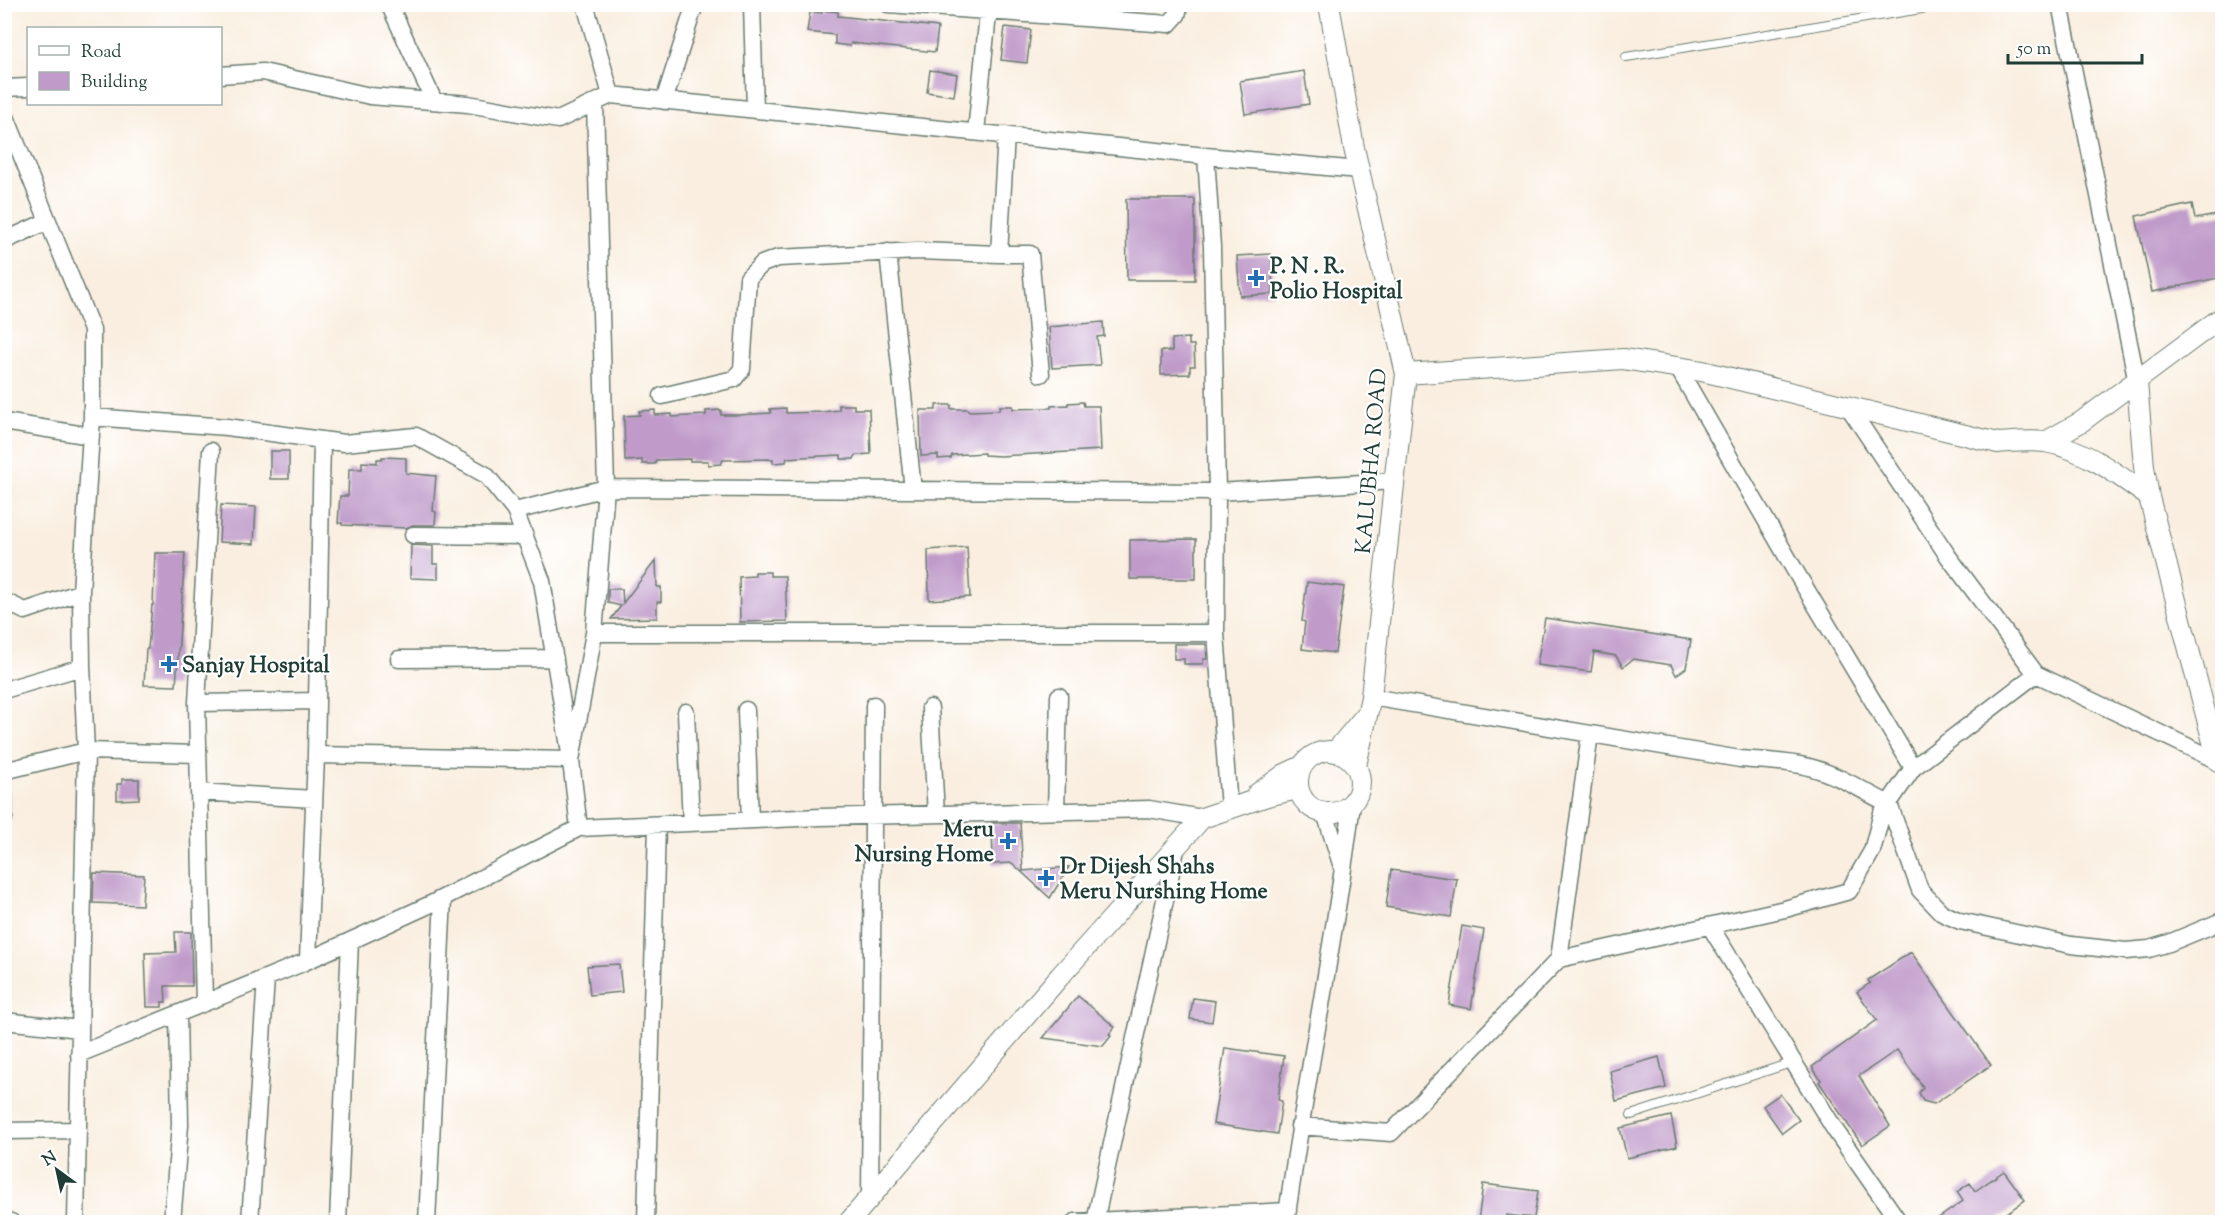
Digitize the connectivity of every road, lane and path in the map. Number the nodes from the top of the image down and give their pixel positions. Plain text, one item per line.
1 (389, 4) edge
2 (585, 4) edge
3 (695, 4) edge
4 (752, 4) edge
5 (888, 4) edge
6 (1180, 4) edge
7 (1329, 4) edge
8 (1952, 4) edge
9 (2060, 4) edge
10 (989, 9) edge
11 (1626, 57) dead end
12 (222, 75) edge
13 (27, 87) edge
14 (4, 88) edge
15 (611, 95) junction
16 (434, 101) junction
17 (664, 101) junction
18 (595, 103) junction
19 (755, 110) junction
20 (4, 112) edge
21 (976, 132) junction
22 (1006, 135) junction
23 (1206, 156) junction
24 (1359, 170) junction
25 (48, 221) junction
26 (4, 241) edge
27 (888, 252) junction
28 (999, 254) junction
29 (2223, 319) edge
30 (1678, 368) junction
31 (1041, 374) dead end
32 (1406, 374) junction
33 (2137, 382) junction
34 (662, 396) dead end
35 (1848, 406) junction
36 (92, 417) junction
37 (4, 422) edge
38 (92, 436) junction
39 (322, 440) junction
40 (2045, 442) junction
41 (211, 452) dead end
42 (1394, 481) junction
43 (606, 488) junction
44 (913, 490) junction
45 (1217, 492) junction
46 (2149, 497) junction
47 (515, 511) junction
48 (413, 535) dead end
49 (525, 536) junction
50 (81, 592) junction
51 (4, 600) edge
52 (594, 633) junction
53 (1216, 633) junction
54 (555, 658) junction
55 (399, 659) dead end
56 (82, 667) junction
57 (2036, 674) junction
58 (4, 690) edge
59 (1059, 696) dead end
60 (317, 701) junction
61 (198, 703) junction
62 (874, 705) dead end
63 (1369, 705) junction
64 (930, 708) dead end
65 (746, 710) dead end
66 (686, 712) dead end
67 (1590, 734) junction
68 (86, 752) junction
69 (1335, 752) junction
70 (198, 754) junction
71 (316, 755) junction
72 (571, 760) junction
73 (2221, 762) edge
74 (1302, 766) junction
75 (1356, 766) junction
76 (1913, 768) junction
77 (4, 771) edge
78 (1298, 789) junction
79 (199, 792) junction
80 (4, 795) edge
81 (314, 799) junction
82 (1352, 803) junction
83 (1889, 804) junction
84 (1237, 805) junction
85 (1056, 811) junction
86 (1325, 813) junction
87 (936, 814) junction
88 (873, 815) junction
89 (4, 818) edge
90 (1202, 818) junction
91 (750, 820) junction
92 (691, 823) junction
93 (657, 825) junction
94 (579, 828) junction
95 (1177, 845) junction
96 (1344, 874) junction
97 (443, 898) junction
98 (2223, 921) edge
99 (1710, 926) junction
100 (350, 941) junction
101 (1558, 959) junction
102 (308, 960) junction
103 (266, 978) junction
104 (204, 1003) junction
105 (178, 1014) junction
106 (4, 1021) edge
107 (80, 1029) junction
108 (79, 1054) junction
109 (1794, 1062) junction
110 (1631, 1115) dead end
111 (1299, 1126) junction
112 (78, 1130) junction
113 (4, 1131) edge
114 (870, 1198) junction
115 (1287, 1217) edge
116 (1162, 1220) edge
117 (4, 1222) edge
118 (11, 1222) edge
119 (76, 1222) edge
120 (172, 1222) edge
121 (250, 1222) edge
122 (338, 1222) edge
123 (427, 1222) edge
124 (646, 1222) edge
125 (849, 1222) edge
126 (1075, 1222) edge
127 (1095, 1222) edge
128 (1899, 1222) edge

1 - 16 street
2 - 15 street
3 - 17 street
4 - 19 street
5 - 10 street
6 - 10 street
7 - 24 street, KALUBHA ROAD
8 - 11 lane
9 - 33 street
10 - 21 street
12 - 16 street
13 - 14 street
15 - 17 street
15 - 18 street
16 - 18 street
17 - 19 street
18 - 43 street
19 - 21 street
20 - 25 street
21 - 22 street
22 - 23 street
22 - 28 street
23 - 24 street
23 - 45 street
24 - 32 street, KALUBHA ROAD
25 - 26 street
25 - 36 street
27 - 28 street
27 - 34 street
27 - 44 street
28 - 31 street
29 - 33 street
30 - 32 street
30 - 35 street
30 - 76 street
32 - 42 street, KALUBHA ROAD
33 - 40 street
33 - 46 street
35 - 40 street
35 - 57 street
36 - 38 street
36 - 39 street
37 - 38 street
38 - 50 street
39 - 47 street
39 - 60 street
40 - 46 street
41 - 61 street
42 - 45 street
42 - 63 street, KALUBHA ROAD
43 - 44 street
43 - 47 street
43 - 52 street
44 - 45 street
45 - 53 street
46 - 73 street
47 - 49 street
48 - 49 street
49 - 54 street
50 - 51 street
50 - 56 street
52 - 53 street
52 - 72 street
53 - 84 street
54 - 55 street
54 - 72 street
56 - 58 street
56 - 68 street
57 - 73 street
57 - 76 street
59 - 85 street
60 - 61 street
60 - 71 street
61 - 70 street
62 - 88 street
63 - 67 street
63 - 69 street
63 - 75 street, KALUBHA ROAD
64 - 87 street
65 - 91 street
66 - 92 street
67 - 83 street
67 - 101 street
68 - 70 street
68 - 77 street
68 - 107 street
69 - 74 street
69 - 75 street
70 - 79 street
71 - 72 street
71 - 81 street
72 - 94 street
74 - 78 street
74 - 84 street
75 - 82 street
76 - 83 street
78 - 84 street
78 - 86 street
79 - 81 street
79 - 104 street
80 - 89 street
81 - 102 street
82 - 86 street
82 - 96 street
83 - 98 street
83 - 99 street
84 - 90 street
85 - 87 street
85 - 90 street
86 - 96 street
87 - 88 street
88 - 91 street
88 - 114 street
90 - 95 street
91 - 92 street
92 - 93 street
93 - 94 street
93 - 124 street
94 - 97 street
95 - 114 street
95 - 127 street
96 - 111 street
97 - 100 street
97 - 123 street
99 - 101 street
99 - 109 street
100 - 102 street
100 - 122 street
101 - 111 street
102 - 103 street
103 - 104 street
103 - 121 street
104 - 105 street
105 - 108 street
105 - 120 street
106 - 107 street
107 - 108 street
108 - 112 street
109 - 110 lane
109 - 128 street
111 - 115 street
112 - 113 street
112 - 119 street
114 - 125 street
115 - 116 street
116 - 127 street
117 - 118 street
126 - 127 street

